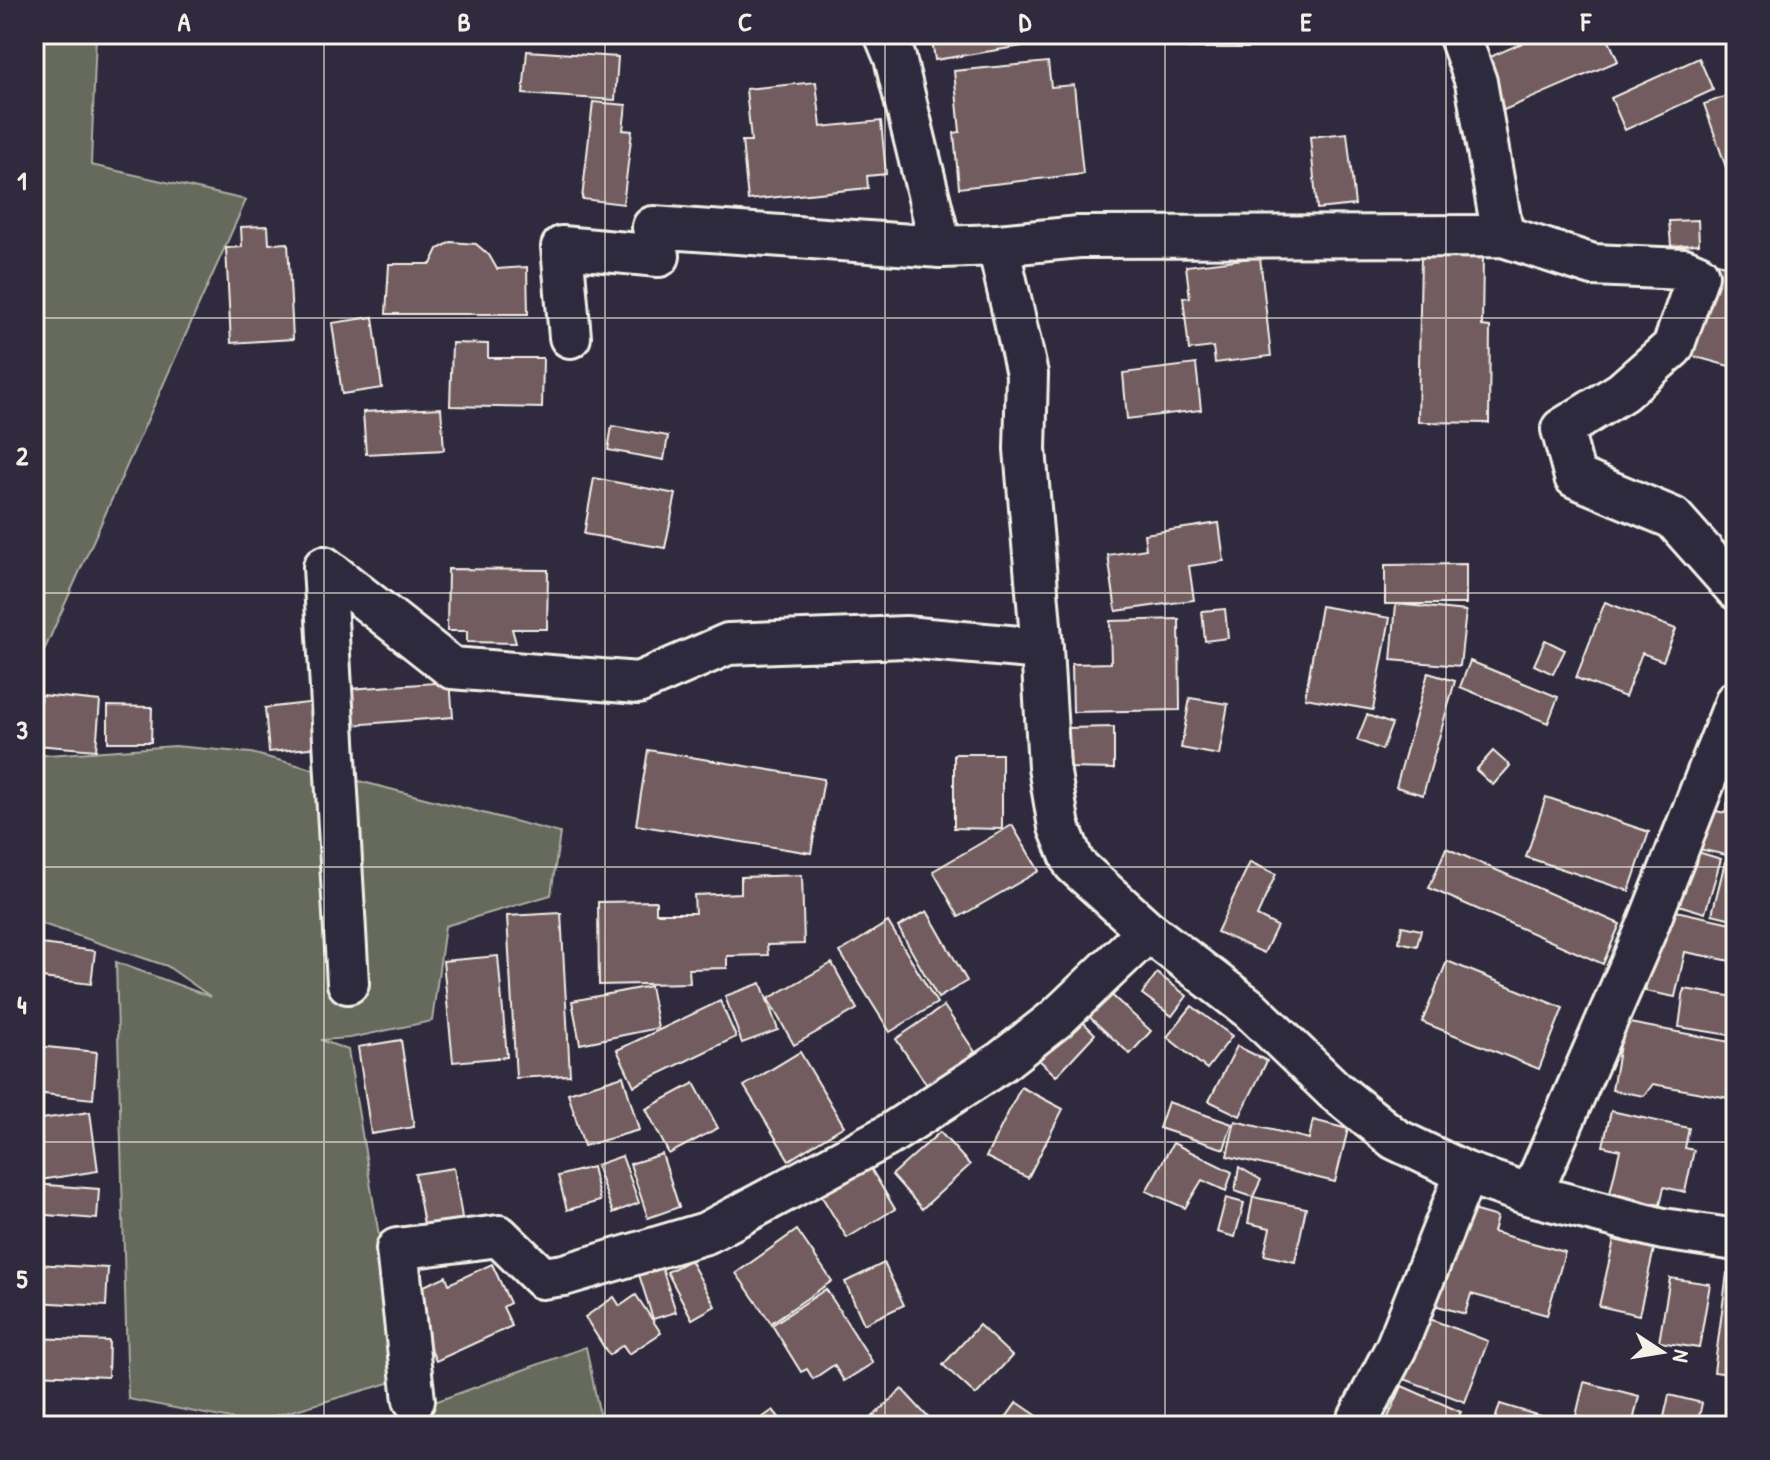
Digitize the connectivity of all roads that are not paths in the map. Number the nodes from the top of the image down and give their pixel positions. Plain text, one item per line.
1 (885, 34) edge
2 (1459, 34) edge
3 (1503, 236) junction
4 (998, 245) junction
5 (941, 247) junction
6 (570, 337) dead end
7 (1736, 589) edge
8 (1042, 649) junction
9 (1736, 701) edge
10 (1148, 931) junction
11 (348, 983) dead end
12 (1466, 1173) junction
13 (1531, 1195) junction
14 (1736, 1240) edge
15 (413, 1392) dead end
16 (1355, 1426) edge

1 - 5 street
2 - 3 street
3 - 4 street
3 - 7 street
4 - 5 street
4 - 8 street
5 - 6 street
8 - 10 street
8 - 11 street
9 - 13 street
10 - 12 street
10 - 15 street
12 - 13 street
12 - 16 street
13 - 14 street

